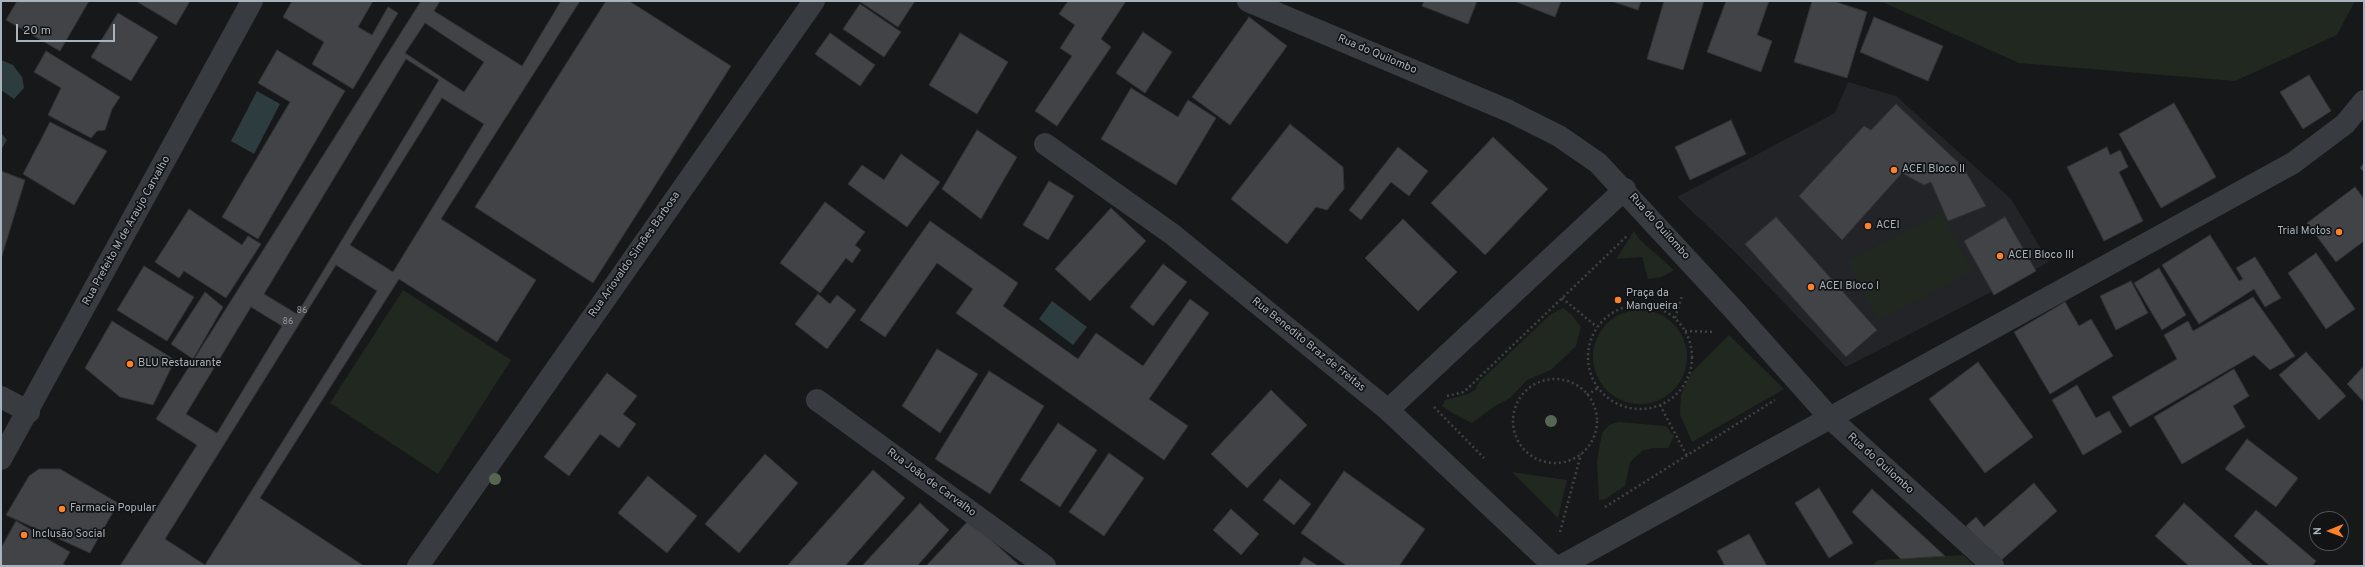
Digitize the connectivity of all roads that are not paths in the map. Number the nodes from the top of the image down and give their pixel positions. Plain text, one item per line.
1 (252, 1) edge
2 (814, 1) edge
3 (1248, 1) edge
4 (2364, 101) edge
5 (1045, 144) dead end
6 (1625, 189) junction
7 (1, 396) edge
8 (817, 400) dead end
9 (1388, 410) junction
10 (28, 412) junction
11 (1830, 418) junction
12 (1, 459) edge
13 (418, 566) edge
14 (1045, 566) edge
15 (1554, 566) edge
16 (1561, 566) edge
17 (1992, 566) edge

1 - 10 street, Rua Prefeito M de Araujo Carvalho
2 - 13 street, Rua Ariovaldo Simões Barbosa
3 - 6 street, Rua do Quilombo
4 - 11 street
5 - 9 street, Rua Benedito Braz de Freitas
6 - 9 street
6 - 11 street, Rua do Quilombo
7 - 10 street
8 - 14 street, Rua João de Carvalho
9 - 15 street, Rua Benedito Braz de Freitas
10 - 12 street, Rua Prefeito M de Araujo Carvalho
11 - 16 street
11 - 17 street, Rua do Quilombo

